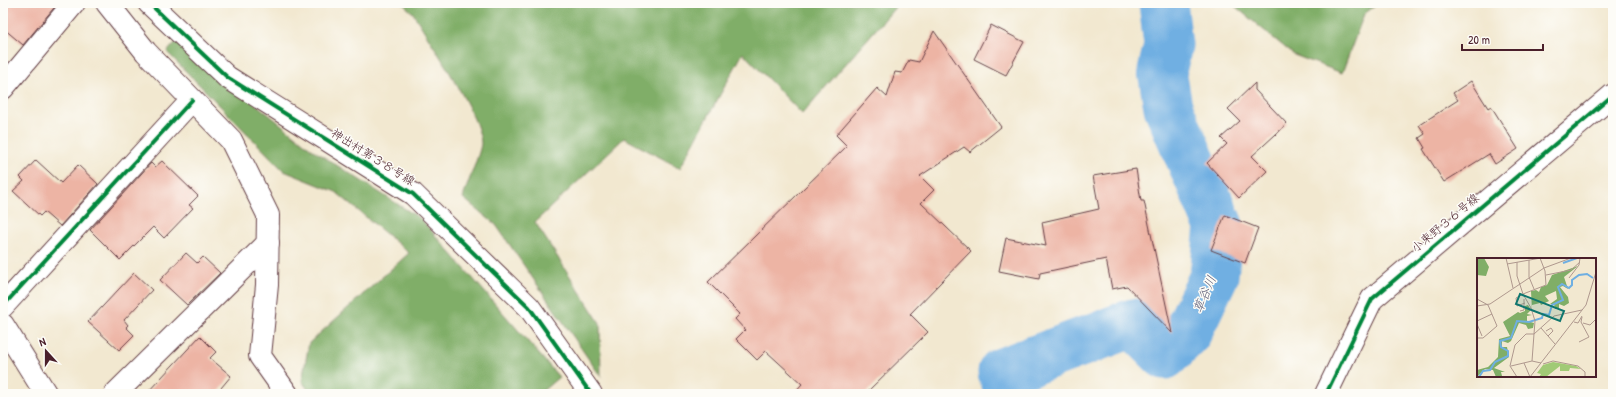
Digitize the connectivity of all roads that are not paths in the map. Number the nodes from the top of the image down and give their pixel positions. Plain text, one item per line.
1 (74, 3) edge
2 (107, 3) edge
3 (148, 3) edge
4 (3, 88) edge
5 (1613, 95) edge
6 (192, 100) junction
7 (268, 243) junction
8 (3, 306) edge
9 (3, 325) edge
10 (46, 394) edge
11 (115, 394) edge
12 (287, 394) edge
13 (591, 394) edge
14 (1326, 394) edge

1 - 4 street
2 - 6 street
3 - 13 street, 神出村第３８号線
5 - 14 street, 小束野３６号線
6 - 7 street
6 - 8 street
7 - 11 street
7 - 12 street
9 - 10 street

